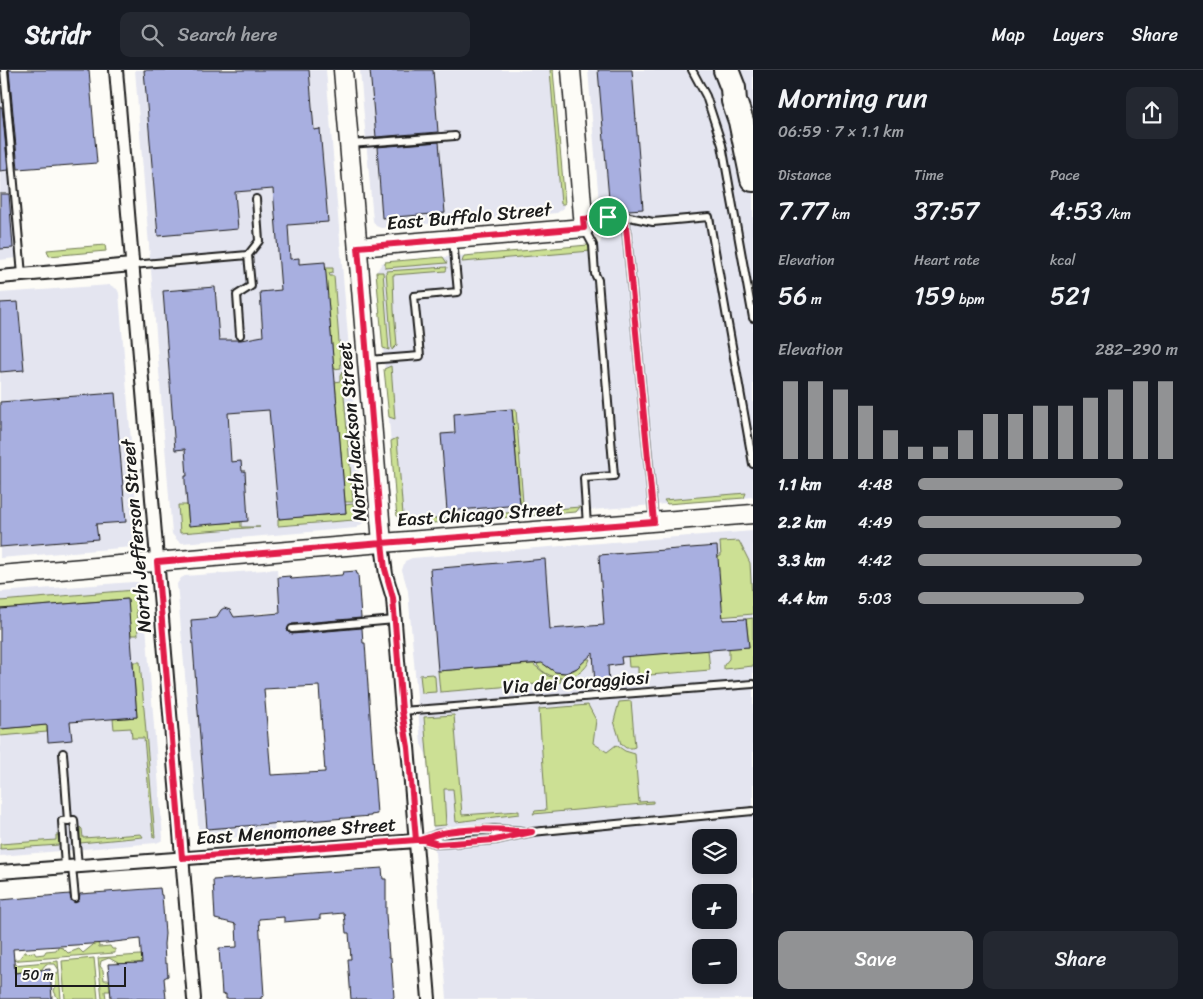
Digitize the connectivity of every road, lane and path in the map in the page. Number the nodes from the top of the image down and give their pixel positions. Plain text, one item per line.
1 (4, 70) edge
2 (116, 70) edge
3 (343, 70) edge
4 (570, 70) edge
5 (692, 70) edge
6 (710, 70) edge
7 (726, 70) edge
8 (734, 101) junction
9 (454, 136) dead end
10 (349, 144) junction
11 (753, 179) edge
12 (256, 199) dead end
13 (625, 216) junction
14 (584, 224) junction
15 (452, 239) junction
16 (358, 247) junction
17 (248, 255) junction
18 (132, 265) junction
19 (22, 275) junction
20 (0, 277) edge
21 (753, 318) edge
22 (240, 334) dead end
23 (367, 360) junction
24 (753, 464) edge
25 (753, 514) edge
26 (654, 522) junction
27 (588, 528) junction
28 (382, 543) junction
29 (157, 562) junction
30 (0, 575) edge
31 (395, 620) junction
32 (292, 629) dead end
33 (753, 684) edge
34 (402, 711) junction
35 (63, 753) dead end
36 (753, 810) edge
37 (68, 821) junction
38 (494, 829) junction
39 (532, 832) junction
40 (420, 840) junction
41 (495, 840) junction
42 (182, 858) junction
43 (72, 867) junction
44 (0, 872) edge
45 (75, 898) dead end
46 (194, 999) edge
47 (429, 999) edge

1 - 19 lane
2 - 18 street, North Jefferson Street
3 - 10 street, North Jackson Street
4 - 14 street
5 - 21 lane
6 - 8 highway
7 - 8 highway
8 - 11 highway
9 - 10 lane
10 - 16 street, North Jackson Street
12 - 17 lane
13 - 14 lane
13 - 24 lane
13 - 26 lane
14 - 15 street, East Buffalo Street
14 - 27 lane
15 - 16 street, East Buffalo Street
15 - 23 lane
16 - 23 street, North Jackson Street
17 - 18 lane
17 - 22 lane
18 - 19 street
18 - 29 street, North Jefferson Street
19 - 20 street
23 - 28 street, North Jackson Street
25 - 26 street, East Chicago Street
26 - 27 street, East Chicago Street
27 - 28 street, East Chicago Street
28 - 29 street, East Chicago Street
28 - 31 street, North Jackson Street
29 - 30 street, East Chicago Street
29 - 42 street, North Jefferson Street
31 - 32 lane
31 - 34 street, North Jackson Street
33 - 34 lane, Via dei Coraggiosi
34 - 40 street, North Jackson Street
35 - 37 lane
36 - 39 lane
37 - 43 lane
37 - 43 lane
38 - 39 lane
38 - 40 lane
38 - 41 lane
39 - 41 lane
40 - 41 lane
40 - 42 street, East Menomonee Street
40 - 47 street, North Jackson Street
42 - 43 street, East Menomonee Street
42 - 46 street, North Jefferson Street
43 - 44 street, East Menomonee Street
43 - 45 lane

